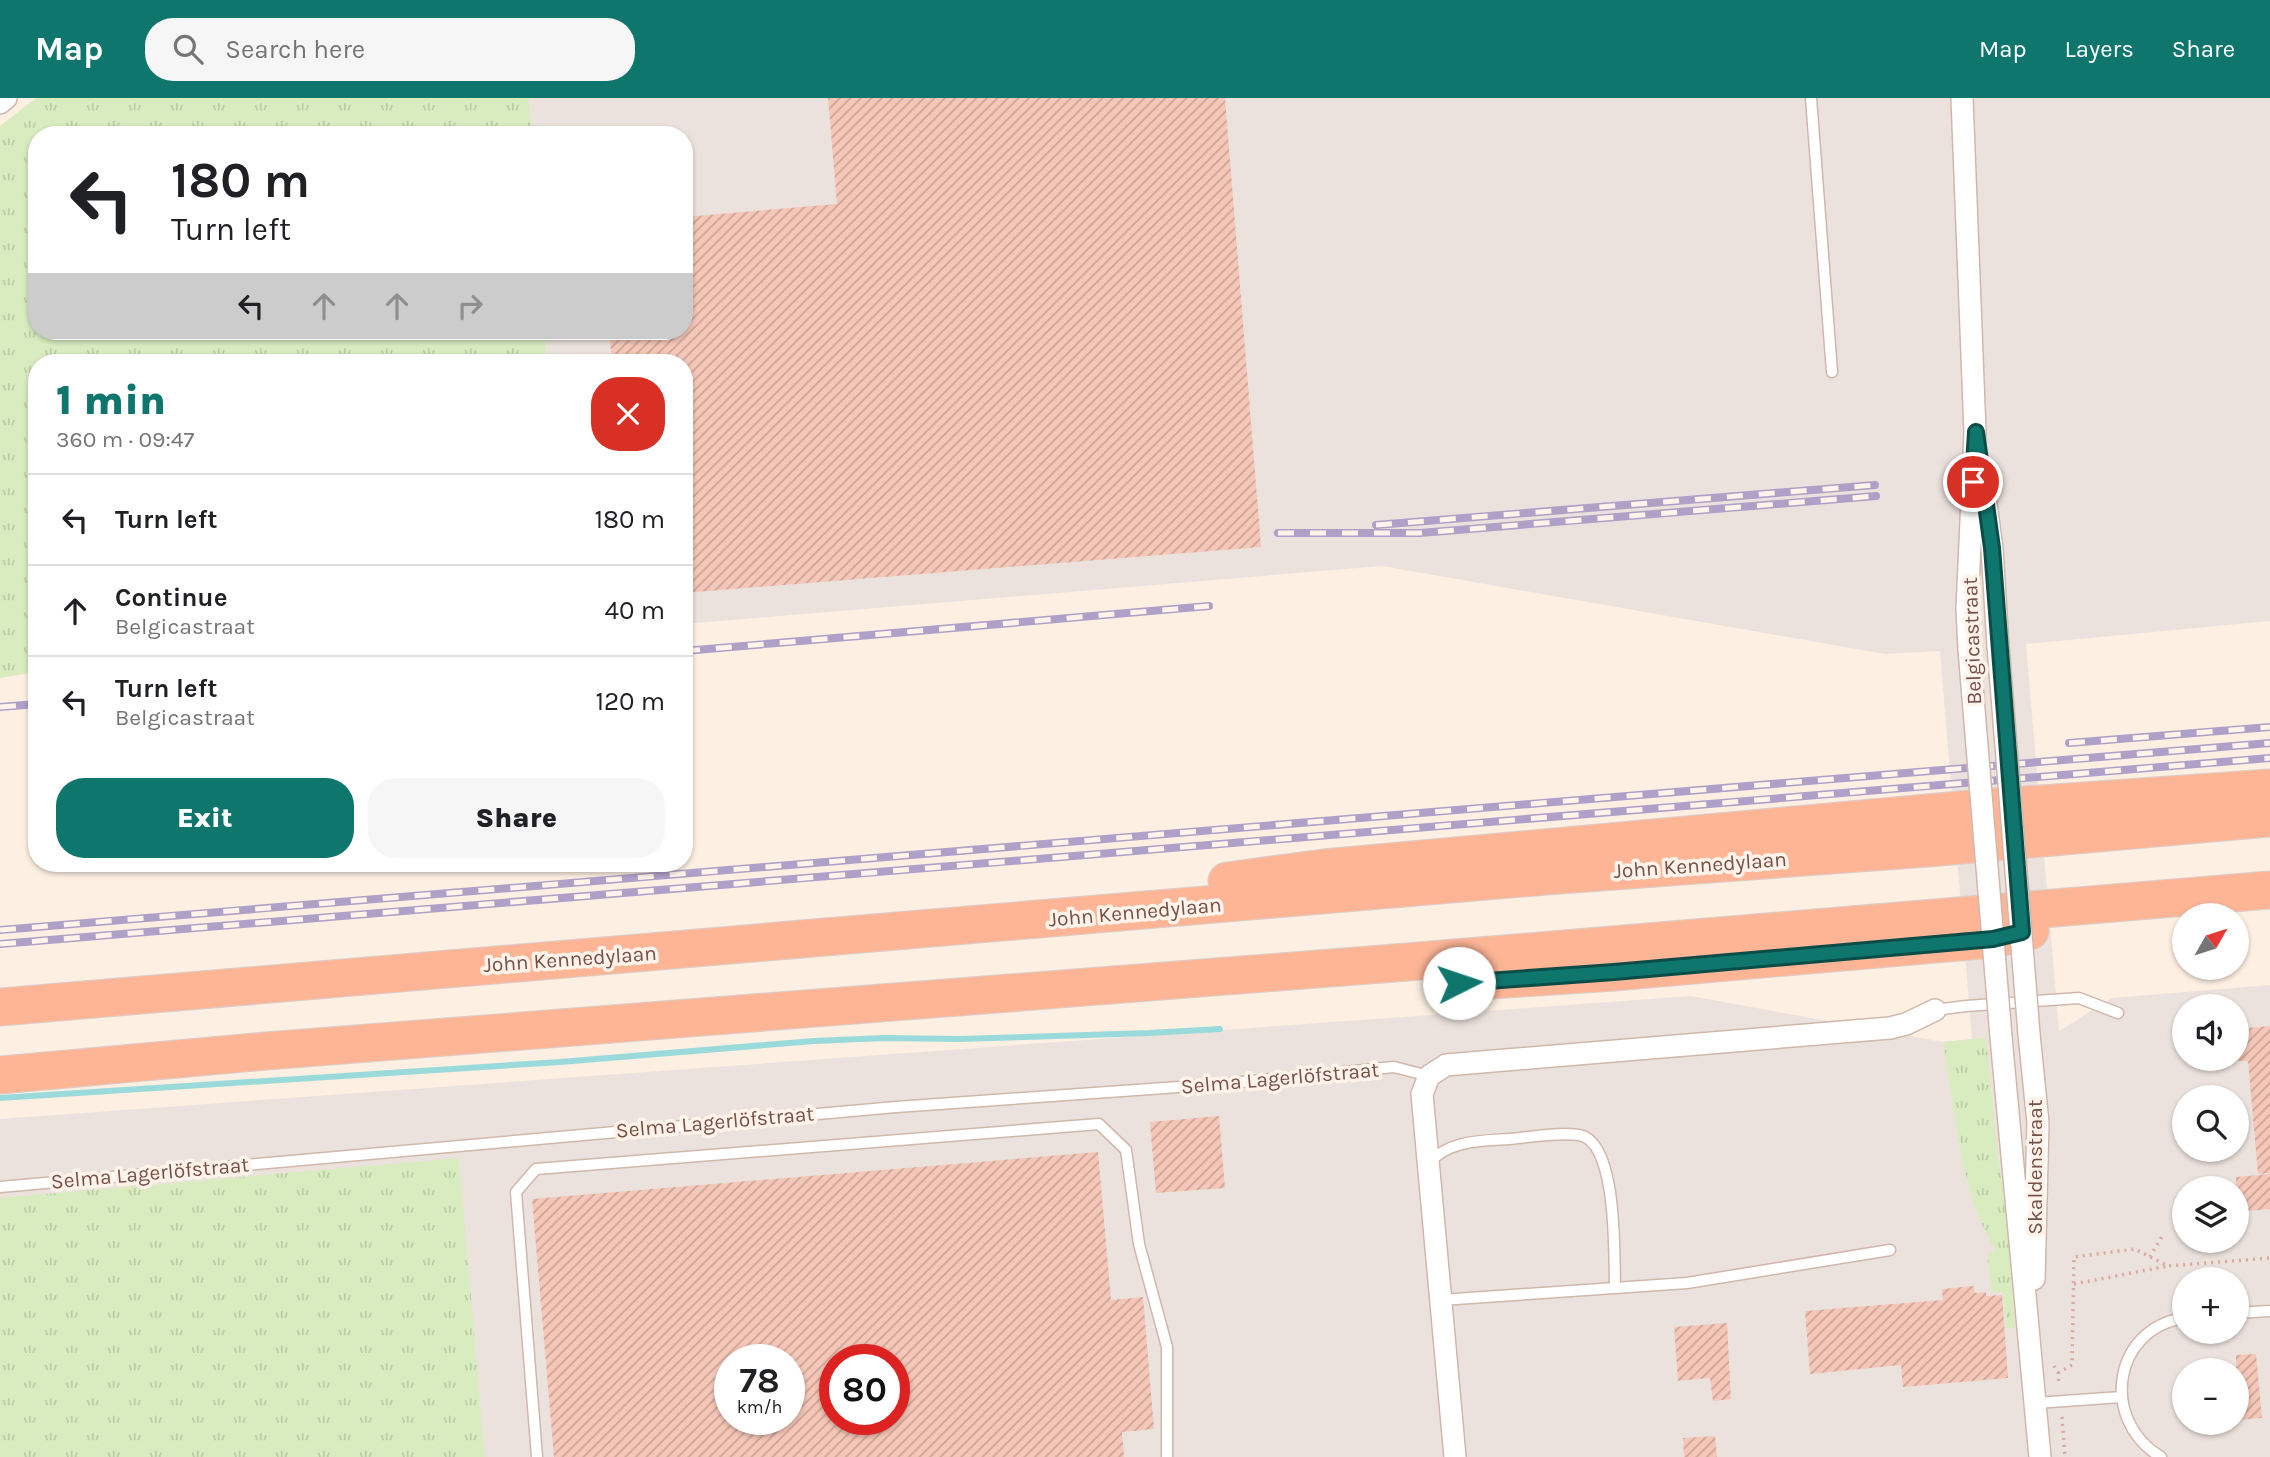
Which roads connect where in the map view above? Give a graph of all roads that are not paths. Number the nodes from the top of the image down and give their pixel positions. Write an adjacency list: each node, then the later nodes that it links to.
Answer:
1 (6, 98): 4 (street)
2 (1811, 98): 5 (lane)
3 (1962, 98): 6 (street, Belgicastraat)
4 (0, 103)
5 (1832, 372)
6 (1976, 432): 8 (street, Belgicastraat, bridge); 8 (street, Belgicastraat, bridge)
7 (2270, 788): 8 (highway)
8 (1996, 807): 15 (highway); 16 (street, bridge); 16 (street, bridge)
9 (2270, 818): 15 (highway, John Kennedylaan)
10 (2270, 870): 21 (highway)
11 (2270, 890): 20 (highway)
12 (2270, 912): 13 (highway)
13 (2249, 914)
14 (2172, 920): 16 (highway)
15 (953, 927): 17 (highway, John Kennedylaan)
16 (2019, 934): 20 (highway); 33 (street, Skaldenstraat, bridge); 33 (street, Skaldenstraat, bridge)
17 (0, 1007)
18 (1935, 1010): 19 (lane); 23 (street)
19 (2118, 1013)
20 (754, 1014): 22 (highway)
21 (0, 1055)
22 (0, 1075)
23 (1429, 1076): 24 (street); 25 (lane, Selma Lagerlöfstraat)
24 (1429, 1163): 27 (lane); 28 (street)
25 (0, 1187)
26 (1890, 1250): 27 (lane)
27 (1615, 1288): 28 (lane)
28 (1441, 1300): 36 (street)
29 (2270, 1311): 30 (lane)
30 (2249, 1313)
31 (2172, 1322): 32 (lane)
32 (2121, 1397): 33 (lane); 38 (lane)
33 (2036, 1403): 37 (street, Skaldenstraat)
34 (537, 1457): 35 (lane)
35 (1167, 1457)
36 (1455, 1457)
37 (2040, 1457)
38 (2161, 1457)

